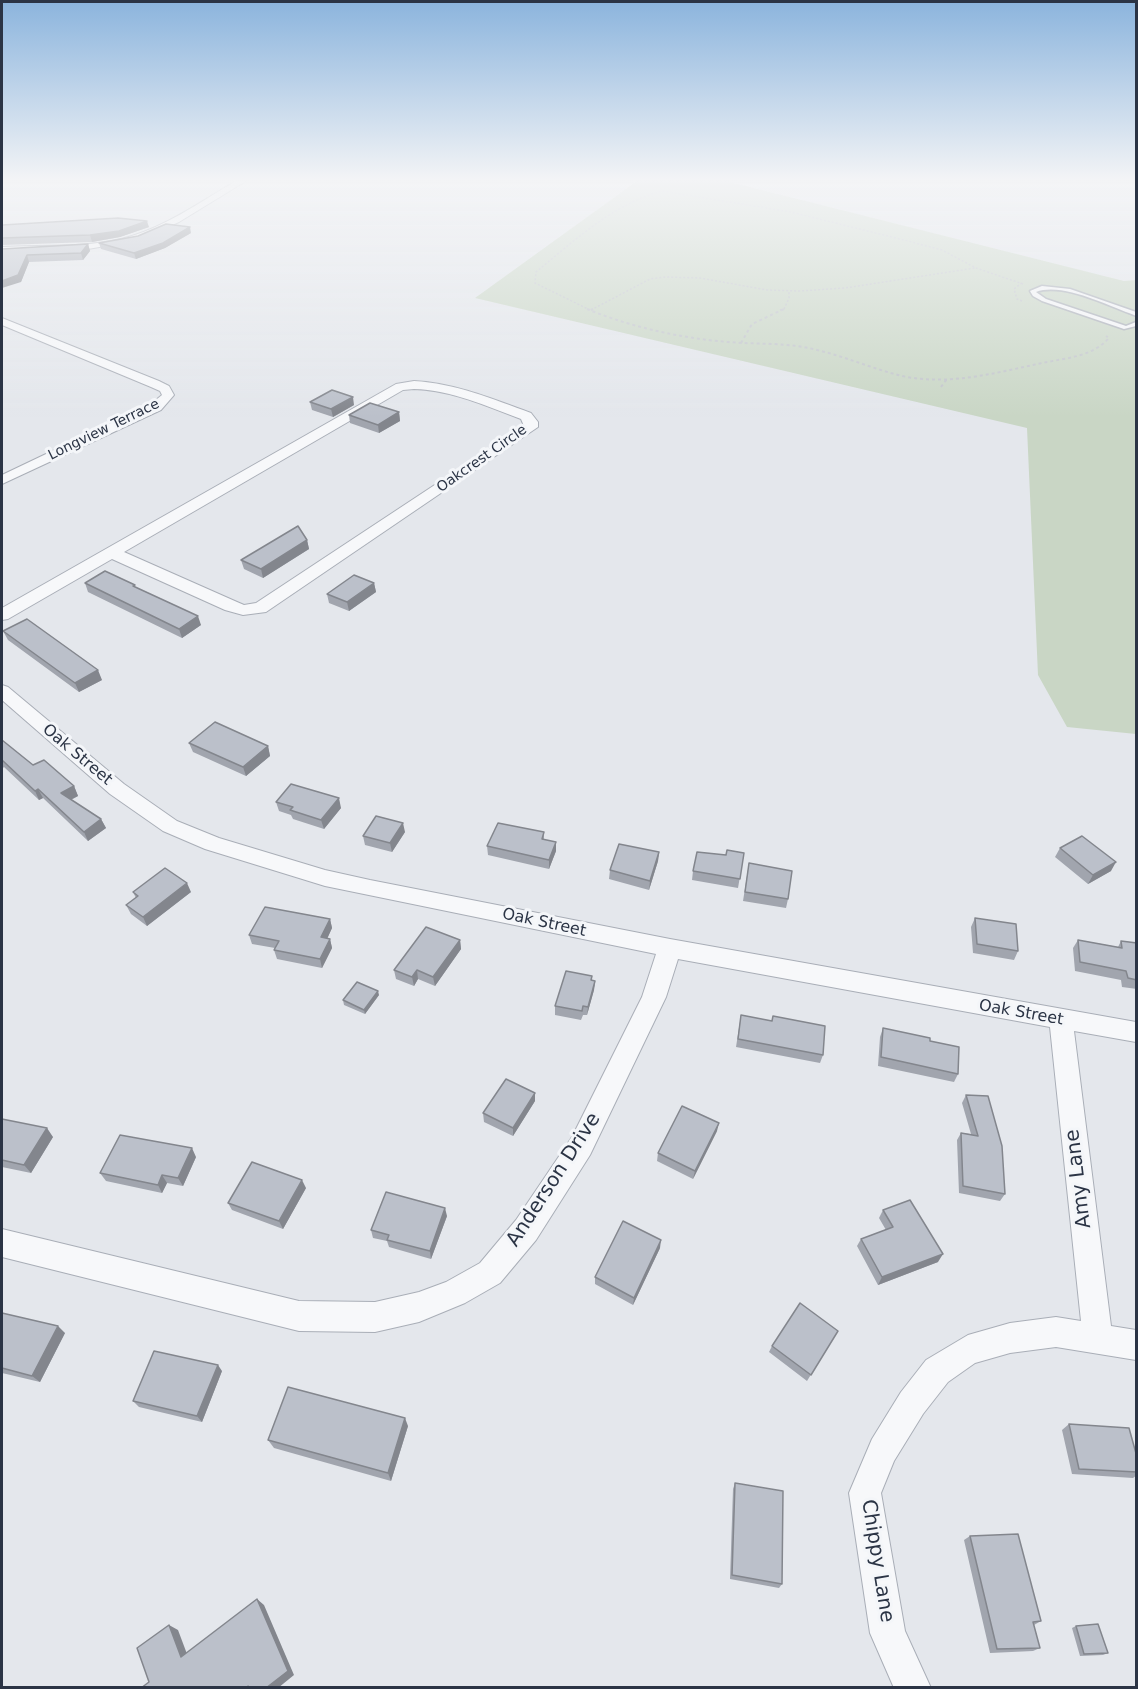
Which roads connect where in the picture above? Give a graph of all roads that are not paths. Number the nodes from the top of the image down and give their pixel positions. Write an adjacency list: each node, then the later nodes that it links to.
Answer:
1 (1137, 314): 2 (lane)
2 (1137, 324)
3 (6, 326): 4 (street, Longview Terrace)
4 (5, 474)
5 (112, 553): 5 (street, Oakcrest Circle); 6 (street, Oakcrest Circle)
6 (2, 615)
7 (2, 691): 8 (street, Oak Street)
8 (670, 948): 9 (street, Oak Street); 11 (street, Anderson Drive)
9 (1061, 1020): 10 (street, Oak Street); 12 (street, Amy Lane)
10 (1137, 1032)
11 (2, 1243)
12 (1098, 1338): 13 (street, Chippy Lane); 14 (street, Chippy Lane)
13 (1137, 1345)
14 (913, 1688)

